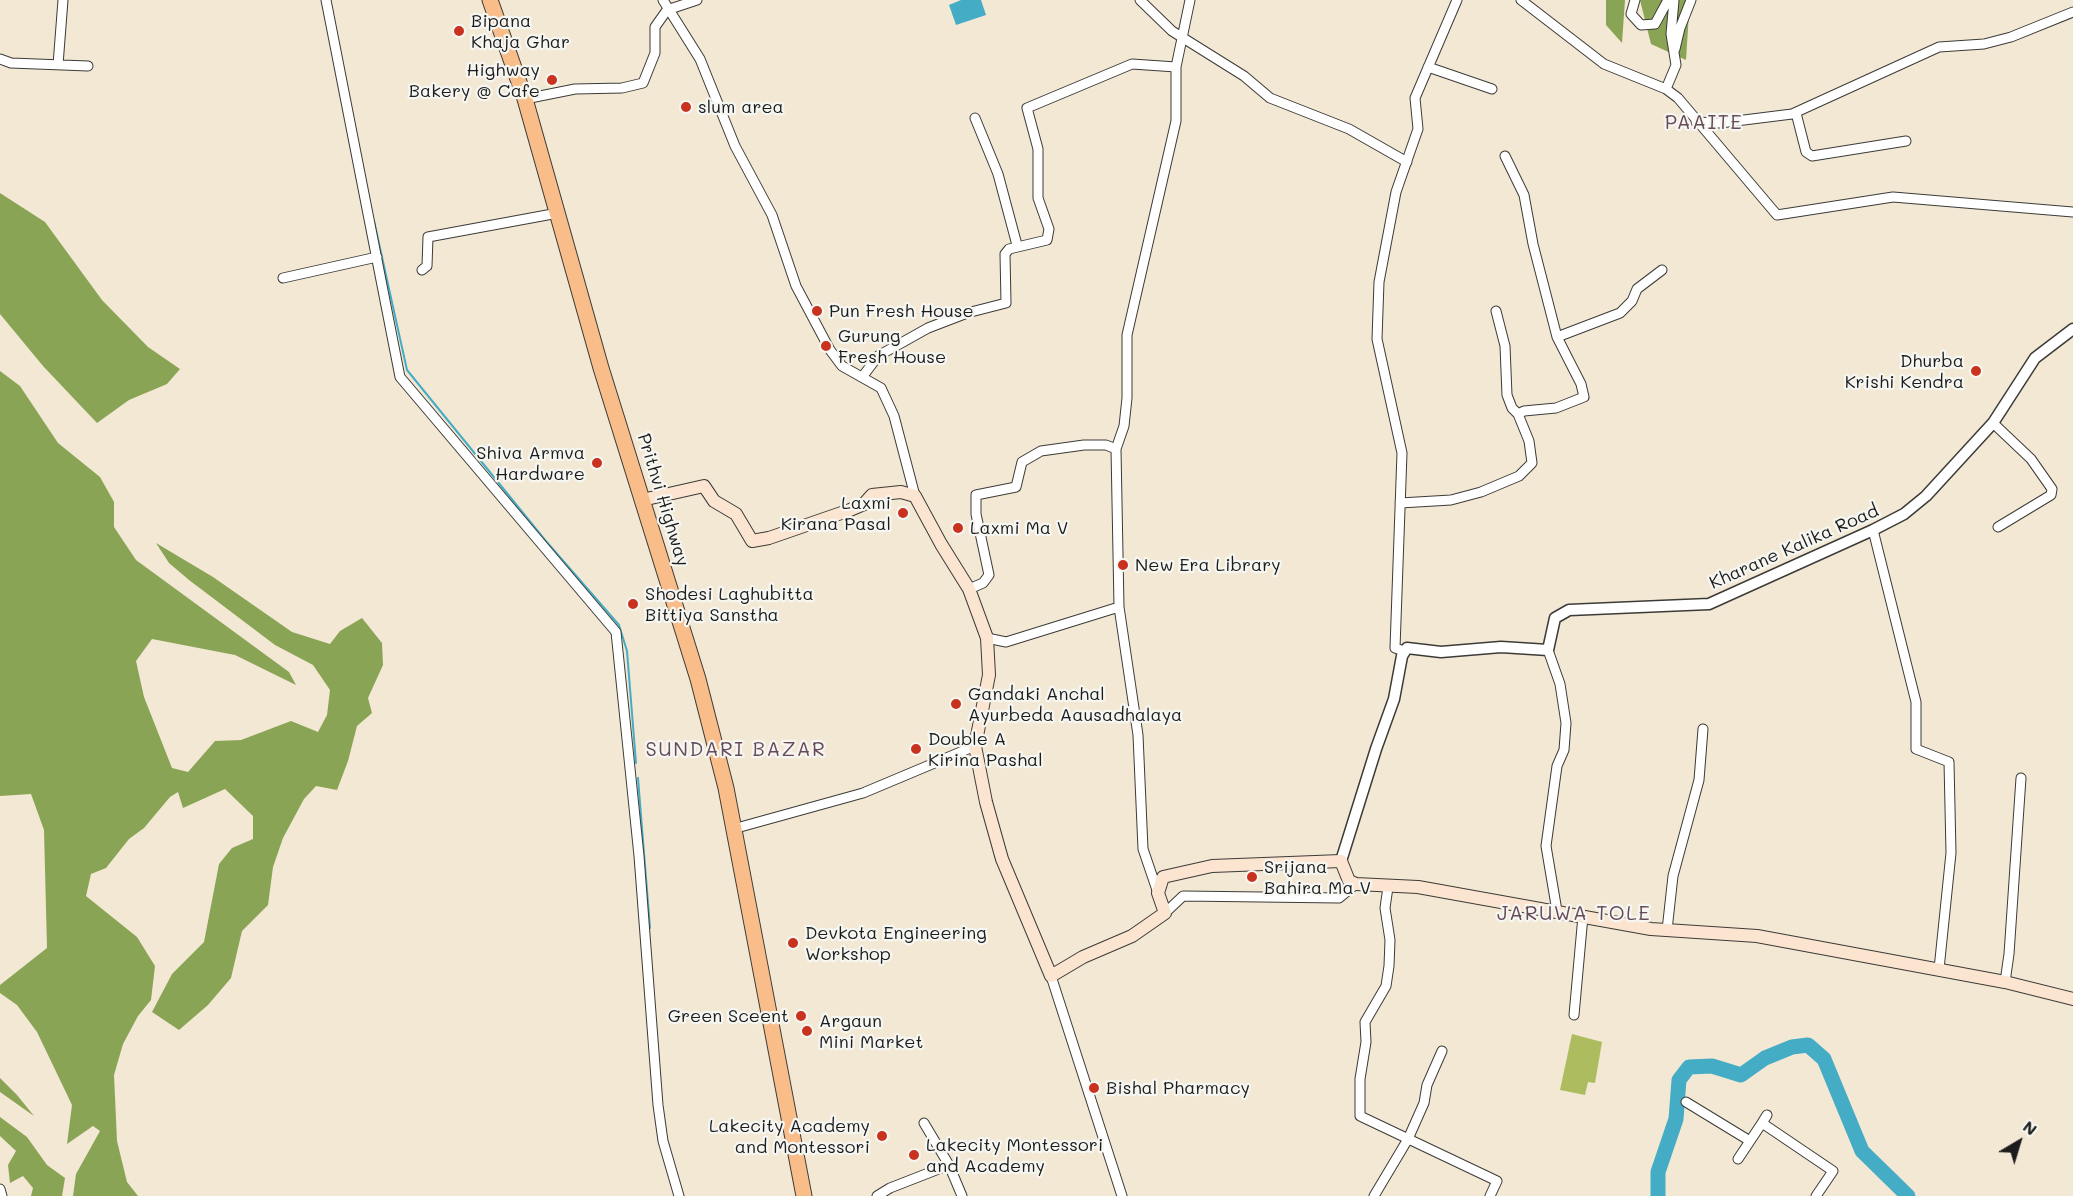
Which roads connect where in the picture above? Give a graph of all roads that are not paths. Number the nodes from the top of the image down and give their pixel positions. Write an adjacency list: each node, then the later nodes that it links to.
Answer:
1 (63, 0): 19 (street)
2 (326, 0): 35 (street)
3 (490, 0): 25 (highway, Prithvi Highway)
4 (663, 0): 14 (street)
5 (697, 0): 14 (street)
6 (1140, 0): 16 (street)
7 (1190, 0): 16 (street)
8 (1457, 0): 22 (street)
9 (1521, 0): 24 (street)
10 (1635, 0): 11 (street)
11 (1668, 0)
12 (1674, 0): 17 (street)
13 (1691, 0): 17 (street)
14 (667, 10): 25 (street); 42 (street)
15 (2073, 12): 26 (street)
16 (1181, 36): 21 (street); 31 (street)
17 (1675, 51): 24 (street)
18 (0, 59): 19 (street)
19 (58, 65): 20 (street)
20 (88, 66)
21 (1176, 67): 34 (street); 45 (street)
22 (1428, 67): 23 (street); 31 (street)
23 (1492, 89)
24 (1666, 89): 28 (street)
25 (525, 99): 33 (highway, Prithvi Highway)
26 (1796, 112): 28 (street); 29 (street)
27 (975, 118): 34 (street)
28 (1696, 122): 32 (street)
29 (1906, 141)
30 (1505, 156): 41 (street)
31 (1407, 162): 48 (street)
32 (2073, 212)
33 (558, 213): 36 (street); 47 (highway, Prithvi Highway)
34 (1017, 245): 42 (street)
35 (377, 257): 38 (street); 82 (street)
36 (422, 270)
37 (1662, 270): 41 (street)
38 (283, 278)
39 (1496, 311): 43 (street)
40 (2073, 329): 44 (street, Kharane Kalika Road)
41 (1557, 337): 43 (street)
42 (863, 376): 46 (street)
43 (1518, 414): 48 (street)
44 (1993, 423): 49 (street); 50 (street, Kharane Kalika Road)
45 (1116, 449): 51 (street); 52 (street)
46 (915, 496): 47 (main road); 51 (main road)
47 (642, 500): 59 (highway, Prithvi Highway)
48 (1400, 503): 55 (street)
49 (1998, 527)
50 (1874, 530): 54 (street, Kharane Kalika Road); 68 (street)
51 (969, 589): 53 (main road)
52 (1119, 607): 53 (street); 63 (street)
53 (987, 638): 57 (main road)
54 (1548, 650): 55 (street); 64 (street)
55 (1404, 651): 60 (street)
56 (1703, 729): 67 (street)
57 (975, 746): 59 (street); 69 (main road)
58 (2021, 778): 70 (street)
59 (733, 829): 83 (highway, Prithvi Highway)
60 (1341, 861): 61 (main road); 63 (main road)
61 (1356, 884): 62 (main road); 65 (street)
62 (1388, 887): 64 (main road); 76 (street)
63 (1158, 893): 65 (main road)
64 (1557, 911): 66 (main road)
65 (1165, 913): 69 (main road)
66 (1583, 916): 67 (main road); 72 (street)
67 (1667, 930): 68 (main road)
68 (1939, 969): 70 (main road)
69 (1051, 976): 86 (street)
70 (2005, 982): 71 (main road)
71 (2073, 999)
72 (1574, 1015)
73 (1442, 1052): 76 (street)
74 (1686, 1102): 77 (street)
75 (924, 1123): 79 (street)
76 (1408, 1139): 87 (street); 88 (street)
77 (1750, 1141): 78 (street); 89 (street)
78 (1738, 1159)
79 (949, 1165): 84 (street); 85 (street)
80 (0, 1189): 81 (street)
81 (2, 1196)
82 (679, 1196)
83 (804, 1196)
84 (877, 1196)
85 (962, 1196)
86 (1122, 1196)
87 (1374, 1196)
88 (1490, 1196)
89 (1816, 1196)

